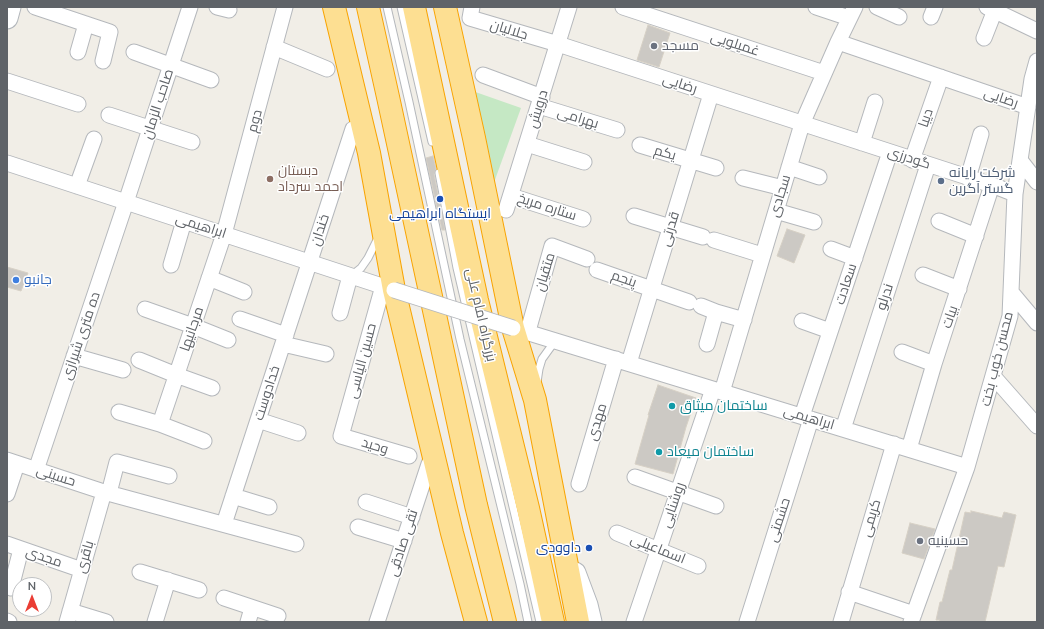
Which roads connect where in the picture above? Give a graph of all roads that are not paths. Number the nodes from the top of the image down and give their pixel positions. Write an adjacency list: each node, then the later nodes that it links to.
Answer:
1 (35, 7): 18 (street)
2 (190, 7): 28 (street, صاحب الزمان)
3 (285, 7): 23 (street, دوم)
4 (334, 7): 78 (highway)
5 (368, 7): 177 (highway)
6 (386, 7): 178 (lane)
7 (401, 7): 51 (lane)
8 (414, 7): 180 (highway, بزرگراه امام علی)
9 (445, 7): 105 (highway)
10 (472, 7): 22 (street, جلالیان)
11 (569, 7): 22 (street, درویش)
12 (623, 7): 30 (street, غمیلویی)
13 (816, 7): 16 (street)
14 (877, 7): 17 (street)
15 (991, 9): 19 (street); 20 (street)
16 (852, 12): 21 (street, سجادی)
17 (899, 17)
18 (86, 24): 24 (street); 26 (street)
19 (1037, 31)
20 (984, 38)
21 (838, 42): 30 (street, سجادی); 32 (street, رضایی)
22 (558, 44): 35 (street, رضایی); 36 (street, درویش)
23 (274, 47): 29 (street); 80 (street, دوم)
24 (78, 52)
25 (134, 52): 28 (street)
26 (103, 61)
27 (1037, 61): 39 (street, محسن خوب بخت)
28 (171, 65): 33 (street); 42 (street, صاحب الزمان)
29 (327, 69)
30 (824, 73): 41 (street, سجادی)
31 (483, 75): 36 (street, بهرامی)
32 (940, 77): 39 (street, رضایی); 54 (street, دیبا)
33 (210, 80)
34 (7, 81): 38 (street)
35 (711, 94): 41 (street, رضایی); 53 (street, قدرتی)
36 (540, 102): 44 (street, بهرامی); 49 (street, درویش)
37 (876, 102): 48 (street)
38 (78, 104)
39 (1028, 107): 55 (street, محسن خوب بخت)
40 (109, 115): 42 (street)
41 (802, 124): 48 (street, گودرزی); 60 (street, سجادی)
42 (150, 129): 47 (street); 70 (street, صاحب الزمان)
43 (353, 129): 86 (street, خندان)
44 (617, 130)
45 (981, 134): 64 (street)
46 (94, 139): 66 (street)
47 (192, 142)
48 (862, 143): 52 (street, گودرزی)
49 (527, 144): 56 (street); 71 (street, درویش)
50 (640, 145): 53 (street, یکم)
51 (434, 150)
52 (890, 152): 54 (street, گودرزی); 84 (street, سعادت)
53 (691, 160): 61 (street); 79 (street, قدرتی)
54 (912, 160): 59 (street, گودرزی)
55 (1020, 160): 65 (street); 69 (street, محسن خوب بخت)
56 (584, 162)
57 (7, 163): 66 (street, ابراهیمی)
58 (437, 165): 179 (lane)
59 (928, 165): 64 (street, گودرزی); 128 (street, ندرلو)
60 (789, 167): 62 (street); 68 (street, سجادی)
61 (716, 168)
62 (819, 177)
63 (742, 178): 68 (street)
64 (968, 178): 67 (street, گودرزی)
65 (1037, 182)
66 (77, 186): 70 (street, ابراهیمی)
67 (992, 186): 69 (street, گودرزی); 81 (street, بیات)
68 (783, 188): 72 (street, سجادی)
69 (1015, 194): 96 (street, محسن خوب بخت)
70 (126, 202): 75 (street, ابراهیمی); 113 (street, ده متری شیرازی)
71 (508, 203): 74 (street, ستاره مریخ)
72 (776, 211): 77 (street); 83 (street, سجادی)
73 (634, 216): 79 (street)
74 (584, 219)
75 (184, 221): 80 (street, ابراهیمی); 87 (street)
76 (939, 221): 81 (street)
77 (814, 222)
78 (382, 227): 90 (lane); 92 (highway)
79 (670, 228): 83 (street); 93 (street, قدرتی)
80 (224, 234): 86 (street, ابراهیمی); 91 (street, مرجانیها)
81 (976, 236): 94 (street, بیات)
82 (831, 249): 84 (street)
83 (762, 255): 101 (street, سجادی)
84 (854, 258): 106 (street, سعادت)
85 (587, 259): 105 (street, متقیان)
86 (309, 262): 90 (street, ابراهیمی); 108 (street, خدادوست)
87 (171, 265)
88 (597, 270): 93 (street, پنجم)
89 (923, 274): 94 (street)
90 (351, 276): 92 (street, ابراهیمی); 99 (street)
91 (209, 278): 95 (street); 104 (street, مرجانیها)
92 (388, 288): 105 (street, ابراهیمی, bridge); 130 (street, حسین الیاسی); 153 (highway)
93 (651, 289): 98 (street, پنجم); 115 (street, قدرتی)
94 (959, 289): 116 (street, بیات)
95 (244, 292)
96 (1011, 292): 103 (street); 119 (street, محسن خوب بخت)
97 (145, 309): 104 (street)
98 (716, 312): 101 (street); 110 (street)
99 (340, 313)
100 (240, 319): 108 (street)
101 (744, 320): 121 (street, سجادی)
102 (802, 320): 106 (street)
103 (1037, 323)
104 (193, 326): 107 (street); 118 (street, مرجانیها)
105 (521, 329): 109 (street, ابراهیمی); 122 (highway)
106 (830, 331): 124 (street, سعادت)
107 (228, 340)
108 (284, 340): 112 (street); 125 (street, خدادوست)
109 (555, 341): 115 (street, ابراهیمی); 122 (lane)
110 (707, 344)
111 (902, 352): 116 (street)
112 (326, 354)
113 (74, 356): 117 (street); 138 (street, ده متری شیرازی)
114 (140, 360): 118 (street)
115 (623, 361): 121 (street, ابراهیمی); 141 (street, مهدی)
116 (934, 364): 133 (street, بیات)
117 (123, 370)
118 (176, 375): 120 (street); 126 (street, مرجانیها)
119 (993, 376): 127 (street); 137 (street, محسن خوب بخت)
120 (212, 388)
121 (718, 390): 124 (street, ابراهیمی); 143 (street, روشنایی)
122 (535, 400): 152 (highway)
123 (119, 412): 126 (street)
124 (807, 417): 128 (street, ابراهیمی); 184 (street, حشمتی)
125 (258, 420): 129 (street); 145 (street, خدادوست)
126 (160, 424): 131 (street)
127 (1037, 426)
128 (843, 429): 132 (street, ابراهیمی)
129 (298, 433)
130 (341, 436): 134 (street, وحید)
131 (204, 441)
132 (894, 444): 133 (street, ابراهیمی); 165 (street, کریمی)
133 (909, 449): 137 (street, ابراهیمی)
134 (409, 456)
135 (12, 462): 138 (street, حسینی); 144 (street)
136 (429, 464): 149 (street, تقی صادقی)
137 (968, 467): 170 (street, محسن خوب بخت)
138 (36, 470): 142 (street, حسینی)
139 (169, 476): 142 (street, باقری)
140 (635, 477): 143 (street)
141 (578, 484)
142 (106, 492): 150 (street); 160 (street, باقری)
143 (678, 493): 147 (street); 158 (street, روشنایی)
144 (7, 494)
145 (233, 496): 148 (street); 150 (street, خدادوست)
146 (366, 502): 149 (street)
147 (716, 506)
148 (269, 507)
149 (412, 517): 155 (street, تقی صادقی)
150 (224, 524): 156 (street)
151 (358, 527): 155 (street)
152 (559, 528): 181 (highway); 182 (main road)
153 (452, 533): 175 (highway); 176 (highway)
154 (617, 533): 158 (street, اسماعیلی)
155 (404, 541): 174 (street, تقی صادقی)
156 (296, 544)
157 (14, 546): 160 (street, مجدی); 163 (street)
158 (658, 549): 159 (street, اسماعیلی); 183 (street, روشنایی)
159 (698, 566)
160 (82, 570): 168 (street, باقری)
161 (140, 572): 162 (street)
162 (168, 580): 164 (street); 172 (street)
163 (11, 588)
164 (198, 590)
165 (849, 592): 170 (street); 185 (street, کریمی)
166 (224, 598): 167 (street)
167 (252, 608): 169 (street); 173 (street)
168 (68, 616): 171 (street)
169 (278, 616)
170 (913, 618)
171 (106, 622)
172 (155, 622)
173 (248, 622)
174 (377, 622)
175 (464, 622)
176 (476, 622)
177 (505, 622)
178 (528, 622)
179 (540, 622)
180 (553, 622)
181 (578, 622)
182 (590, 622)
183 (634, 622)
184 (747, 622)
185 (841, 622)

